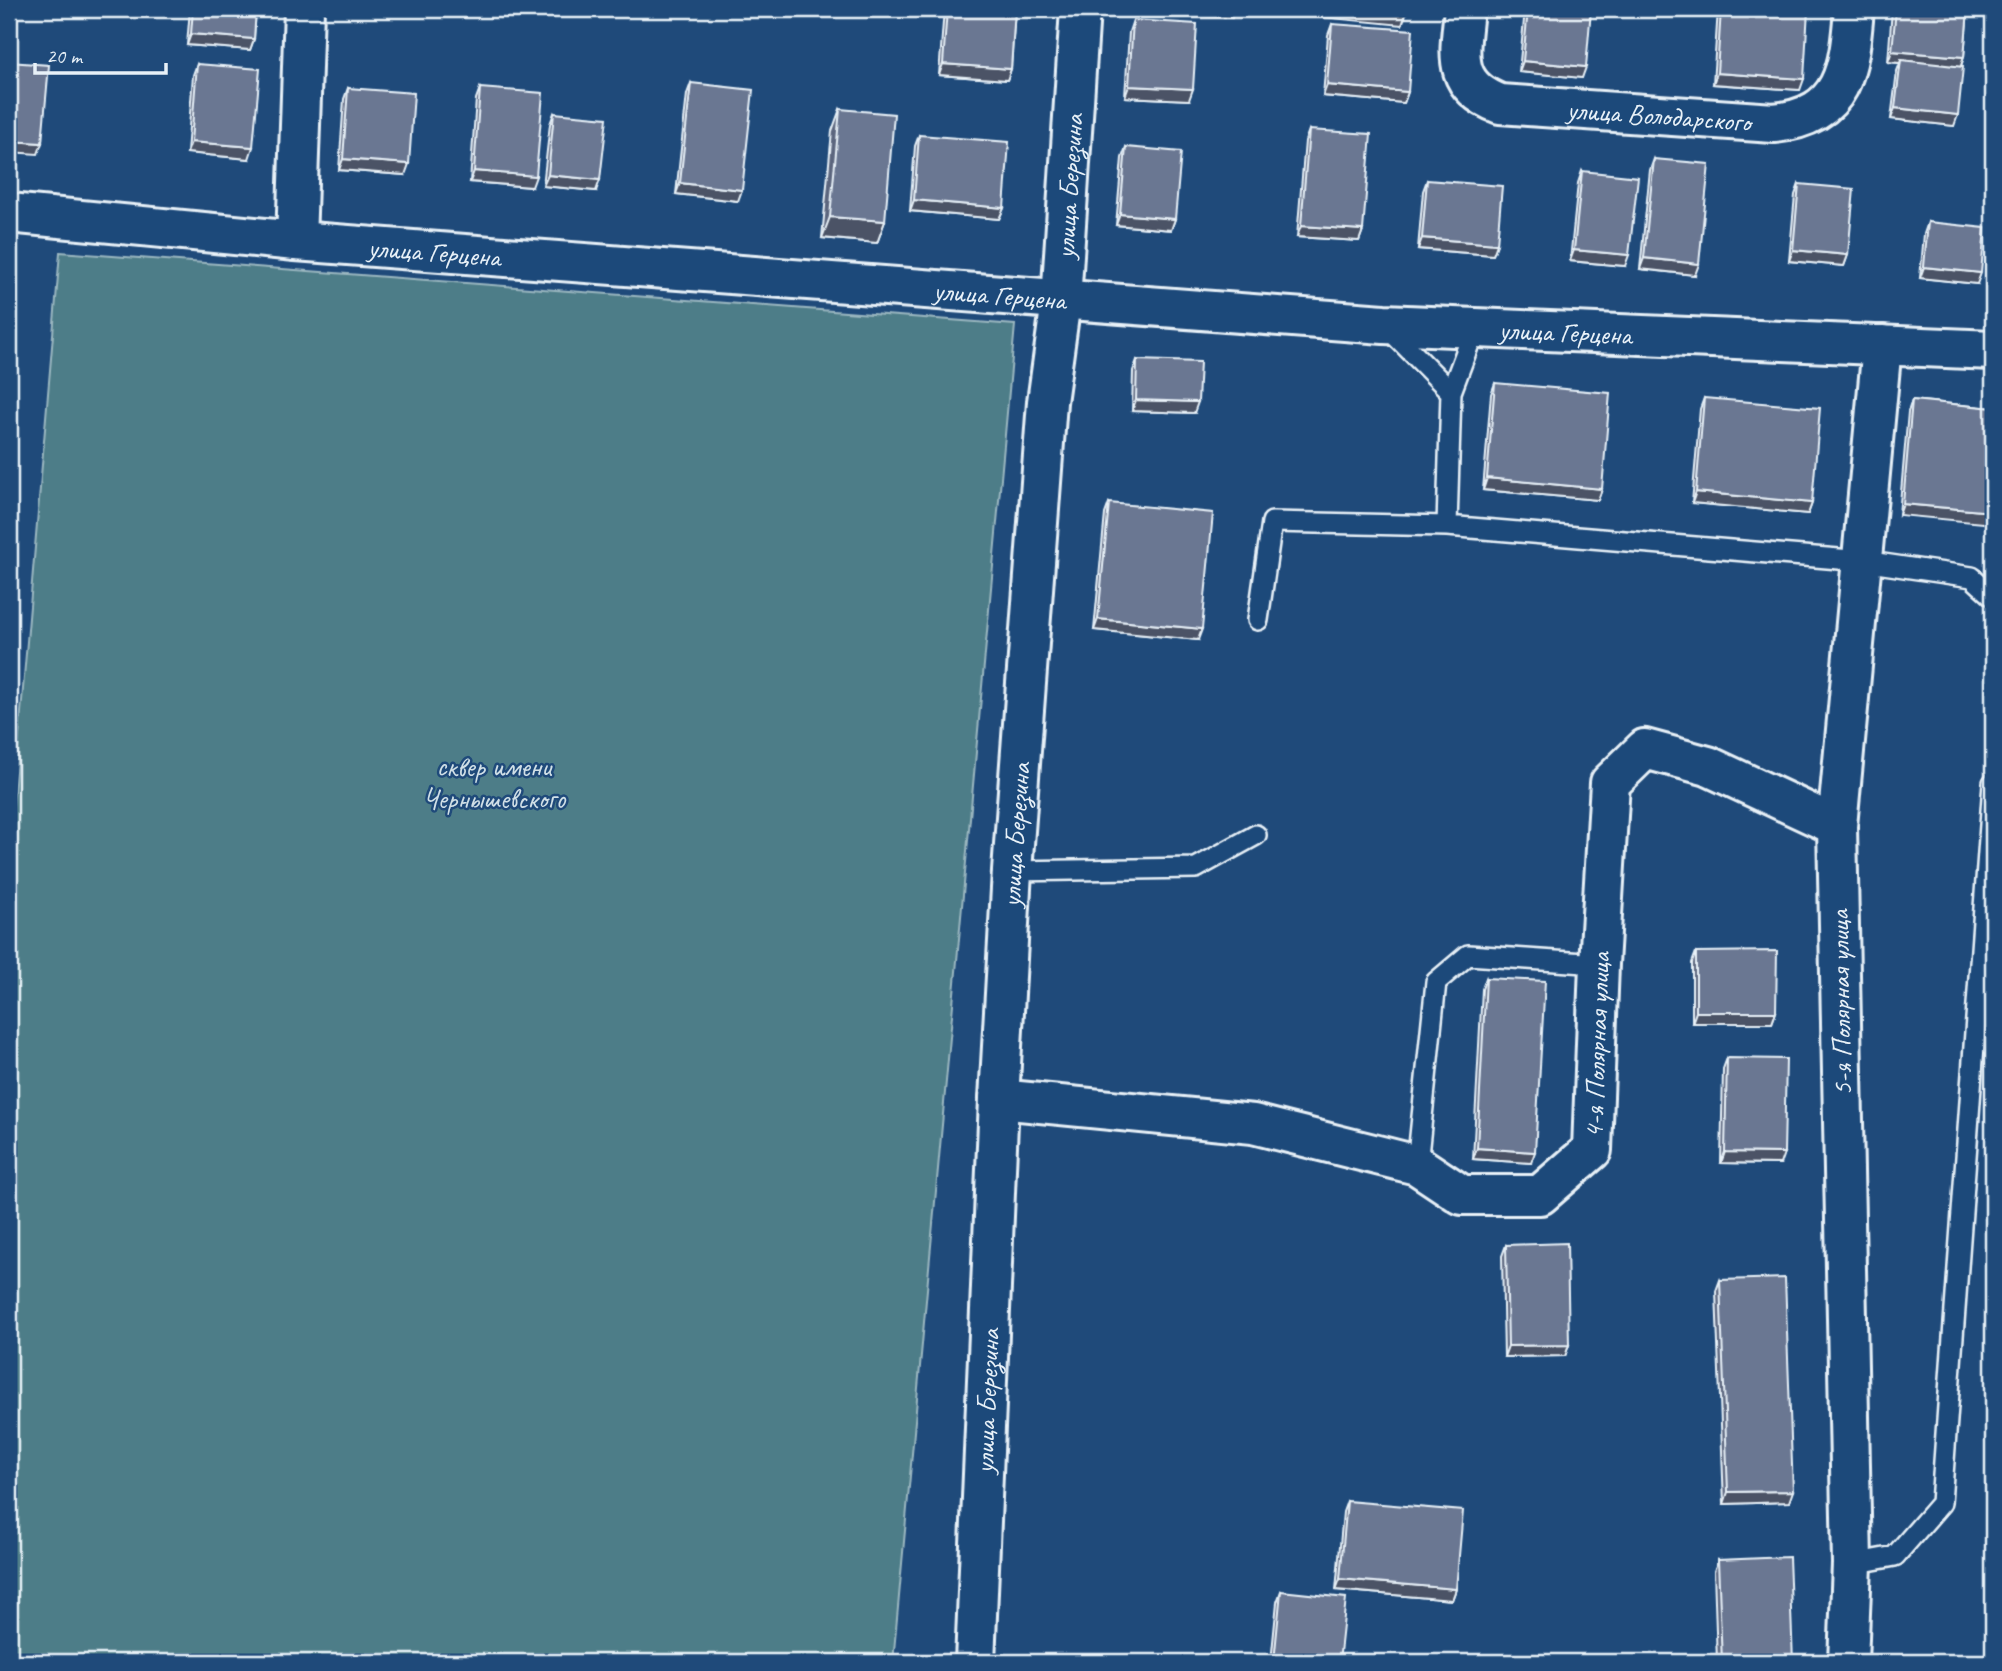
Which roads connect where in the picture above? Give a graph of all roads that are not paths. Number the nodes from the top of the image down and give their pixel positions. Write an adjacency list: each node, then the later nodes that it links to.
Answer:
1 (304, 9): 6 (street)
2 (1080, 9): 7 (street, улица Березина)
3 (1464, 9): 4 (street, улица Володарского)
4 (1854, 9)
5 (9, 213): 6 (street, улица Герцена)
6 (296, 241): 7 (street, улица Герцена)
7 (1061, 300): 8 (street, улица Герцена); 20 (street, улица Березина)
8 (1384, 324): 9 (street, улица Герцена); 12 (lane)
9 (1475, 328): 10 (street, улица Герцена); 12 (lane)
10 (1882, 345): 11 (street, улица Герцена); 14 (street, 5-я Полярная улица)
11 (1993, 350)
12 (1451, 392): 13 (lane)
13 (1447, 526): 14 (lane); 16 (lane)
14 (1863, 561): 15 (lane); 18 (street, 5-я Полярная улица)
15 (1993, 596)
16 (1258, 621)
17 (1993, 783): 24 (lane)
18 (1837, 826): 21 (street, 4-я Полярная улица); 24 (street, 5-я Полярная улица)
19 (1256, 835): 20 (lane)
20 (1012, 871): 22 (street, улица Березина)
21 (1599, 964): 23 (lane); 23 (street, 4-я Полярная улица)
22 (999, 1099): 23 (street, 4-я Полярная улица); 25 (street, улица Березина)
23 (1418, 1165)
24 (1852, 1564): 26 (street, 5-я Полярная улица)
25 (975, 1662)
26 (1848, 1662)

